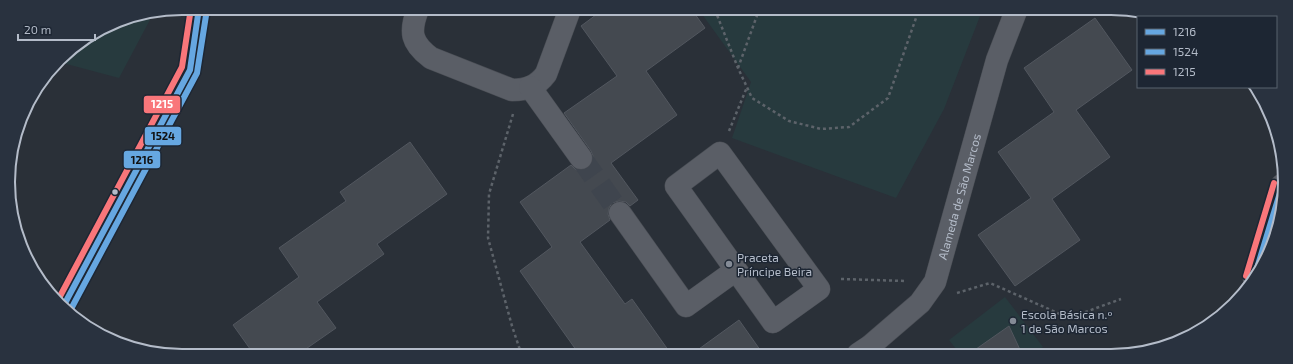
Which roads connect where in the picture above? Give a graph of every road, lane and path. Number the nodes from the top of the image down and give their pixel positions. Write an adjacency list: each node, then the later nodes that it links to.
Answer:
1 (198, 15): 21 (street)
2 (416, 15): 10 (street)
3 (568, 15): 10 (street)
4 (717, 15): 8 (path)
5 (757, 15): 8 (path)
6 (916, 15): 9 (path)
7 (1014, 15): 17 (street, Alameda de São Marcos)
8 (738, 68): 9 (path)
9 (747, 87): 11 (path)
10 (525, 89): 12 (street); 22 (path)
11 (720, 153): 16 (street); 18 (street)
12 (581, 158)
13 (1277, 206): 15 (street)
14 (620, 213): 16 (street)
15 (1270, 233)
16 (736, 270): 18 (street)
17 (935, 282): 18 (path); 23 (street, Alameda de São Marcos)
18 (819, 289)
19 (955, 293): 20 (path)
20 (1121, 299)
21 (66, 302)
22 (520, 349)
23 (866, 349)

